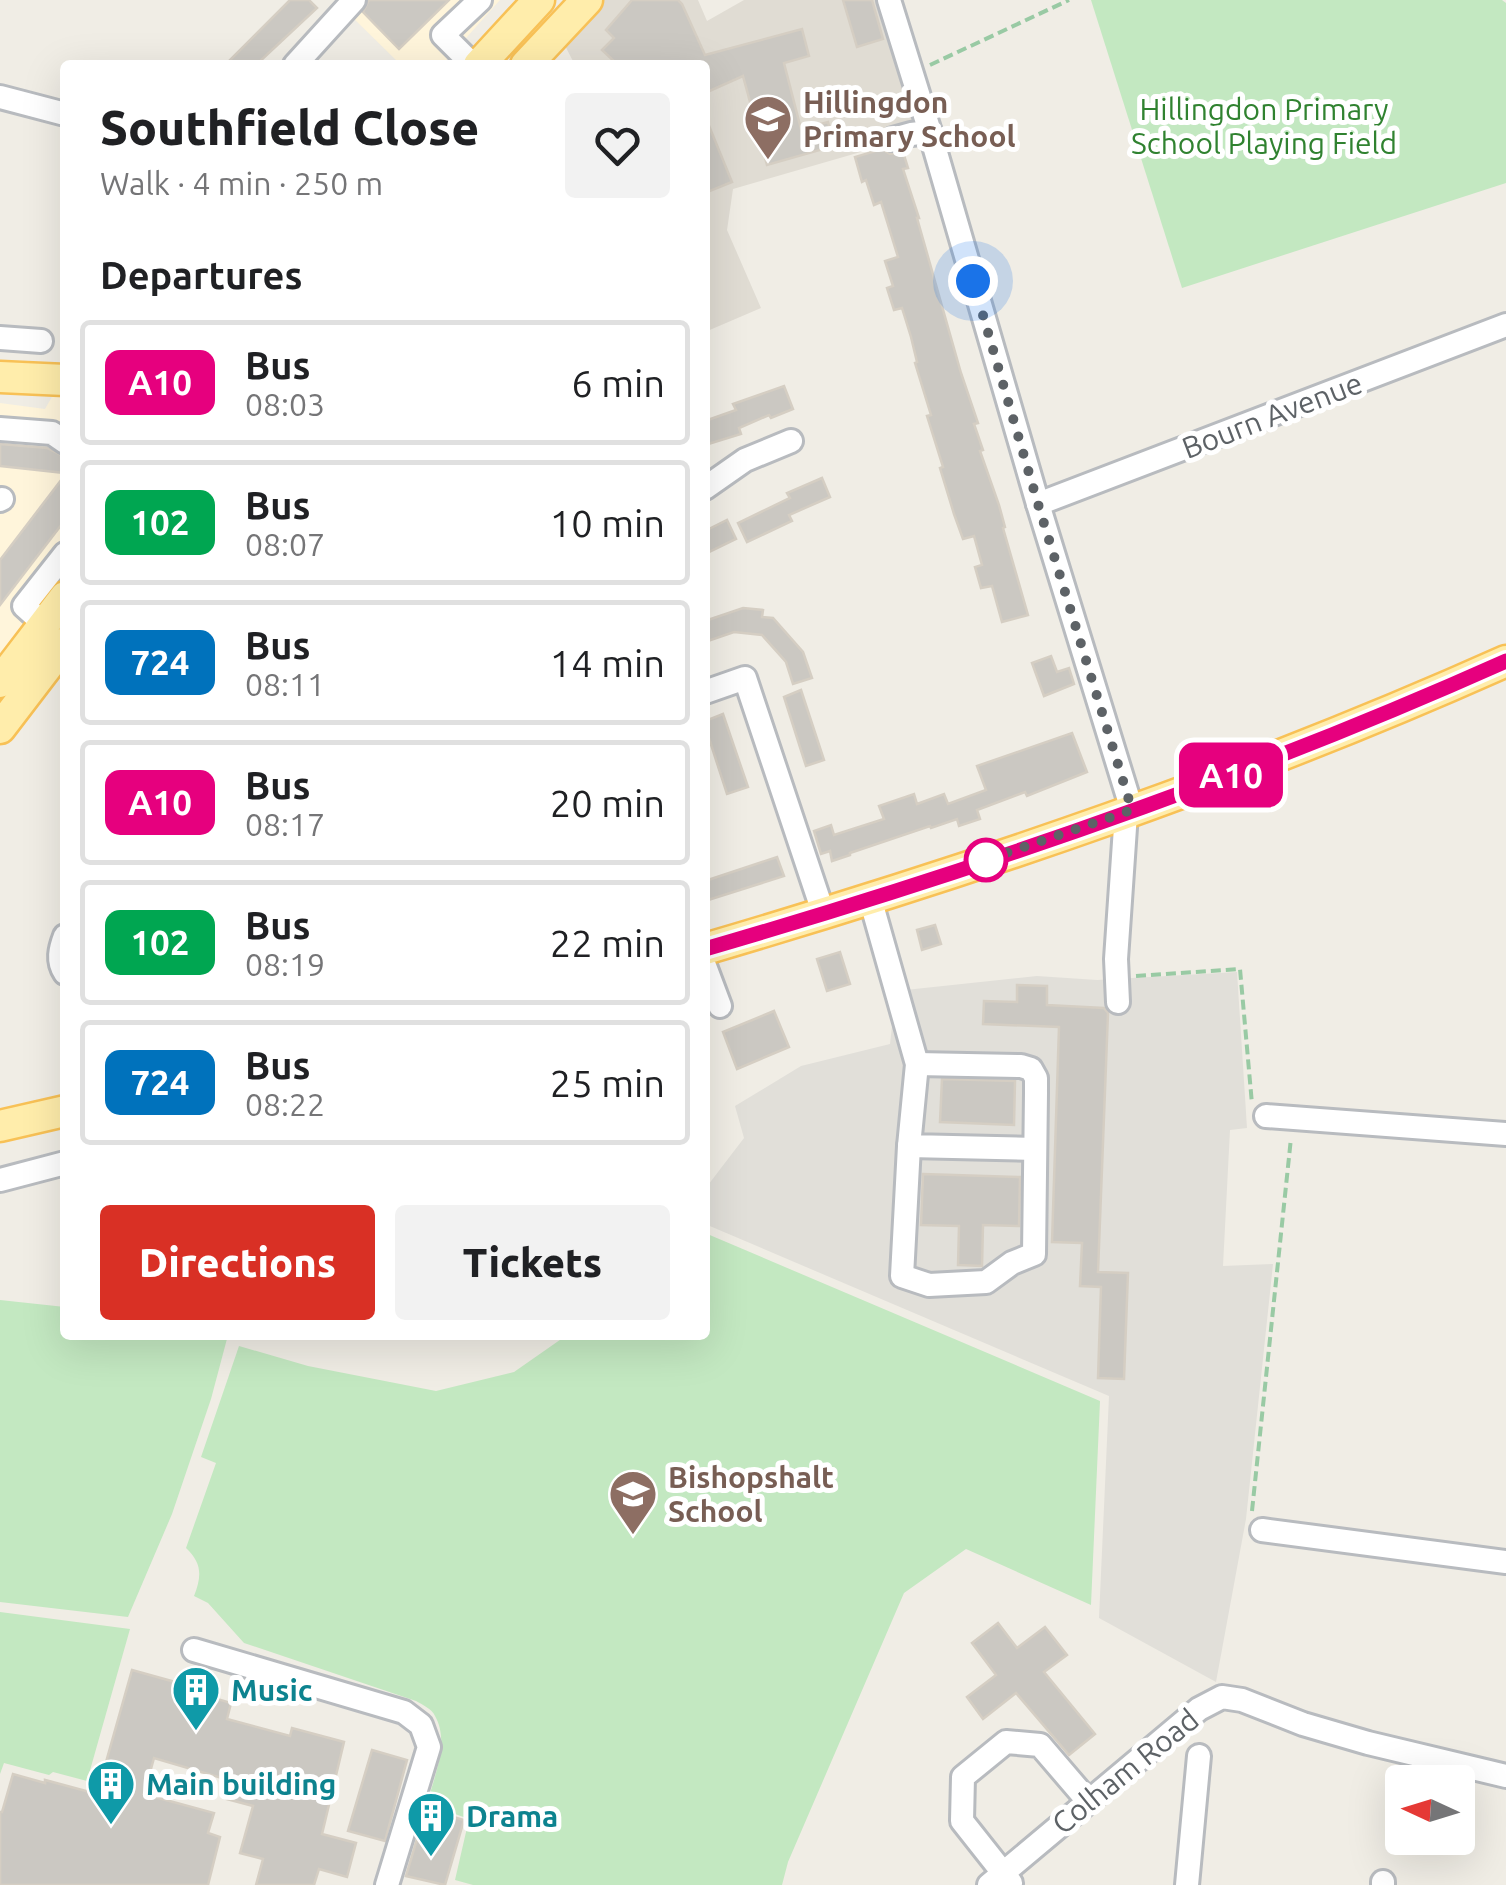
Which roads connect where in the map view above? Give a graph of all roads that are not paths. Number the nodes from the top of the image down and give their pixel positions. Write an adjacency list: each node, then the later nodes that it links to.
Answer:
1 (354, 0): 6 (street)
2 (480, 0): 7 (street)
3 (540, 0): 8 (main road)
4 (588, 0): 9 (main road)
5 (889, 0): 12 (street)
6 (300, 60)
7 (471, 60)
8 (481, 60)
9 (531, 60)
10 (0, 96): 11 (street)
11 (60, 113)
12 (930, 132): 13 (street); 21 (street)
13 (893, 139)
14 (1506, 325): 21 (street, Bourn Avenue)
15 (1, 341): 16 (street)
16 (41, 341)
17 (0, 428): 18 (street)
18 (60, 439)
19 (791, 441): 20 (street)
20 (710, 484)
21 (1038, 504): 28 (street)
22 (60, 560): 23 (street)
23 (55, 634): 25 (main road); 27 (main road)
24 (1506, 661): 28 (main road)
25 (0, 682)
26 (710, 690): 30 (street)
27 (0, 728)
28 (1129, 811): 29 (main road); 33 (street)
29 (870, 898): 30 (main road); 35 (street)
30 (823, 912): 31 (main road)
31 (710, 946)
32 (710, 979): 34 (street)
33 (1118, 1002)
34 (720, 1006)
35 (917, 1064): 40 (street); 41 (street)
36 (60, 1112): 38 (main road)
37 (1266, 1116): 39 (street)
38 (0, 1126)
39 (1506, 1134)
40 (909, 1146): 41 (street); 41 (street)
41 (1035, 1149)
42 (60, 1164): 43 (street)
43 (0, 1180)
44 (1262, 1530): 45 (street)
45 (1506, 1562)
46 (194, 1650): 51 (street)
47 (1199, 1756): 52 (street)
48 (1506, 1776): 49 (street, Colham Road)
49 (1088, 1802): 50 (street, Colham Road); 50 (street)
50 (1001, 1881)
51 (387, 1885)
52 (1187, 1885)

